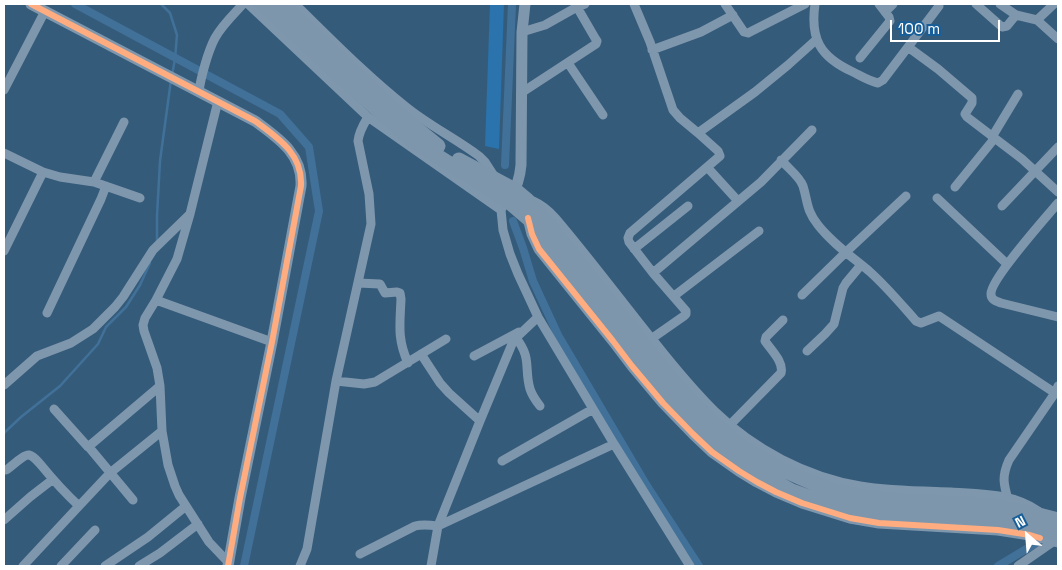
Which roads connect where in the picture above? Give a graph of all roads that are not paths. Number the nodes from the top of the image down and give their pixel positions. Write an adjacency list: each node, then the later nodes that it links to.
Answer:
1 (31, 4): 19 (street)
2 (243, 4): 31 (street)
3 (248, 4): 37 (street)
4 (263, 4): 56 (highway)
5 (282, 4): 48 (highway)
6 (295, 4): 48 (street)
7 (524, 4): 24 (street)
8 (634, 4): 28 (street)
9 (725, 4): 21 (street)
10 (805, 4): 21 (street)
11 (815, 4): 25 (street)
12 (879, 4): 20 (street)
13 (893, 4): 20 (street)
14 (976, 4): 22 (street)
15 (1000, 4): 22 (street)
16 (1054, 4): 23 (street)
17 (581, 5): 24 (street); 30 (street)
18 (939, 6): 27 (street)
19 (45, 11): 31 (street); 32 (street)
20 (885, 12): 29 (street)
21 (733, 15): 28 (street)
22 (1016, 15): 23 (street)
23 (1037, 20): 26 (street)
24 (522, 32): 33 (street)
25 (817, 39): 27 (street); 40 (street)
26 (1058, 39)
27 (908, 47): 41 (street)
28 (652, 50): 40 (street)
29 (860, 58)
30 (568, 63): 33 (street); 36 (street)
31 (198, 88): 35 (street)
32 (4, 90)
33 (521, 93): 56 (street)
34 (1018, 94): 41 (street)
35 (218, 101): 61 (street); 81 (street)
36 (603, 115)
37 (368, 117): 56 (street); 69 (street)
38 (124, 122): 49 (street)
39 (812, 130): 44 (street)
40 (698, 133): 45 (street)
41 (993, 138): 46 (street); 51 (street)
42 (1058, 147): 46 (street)
43 (4, 153): 47 (street)
44 (781, 160): 57 (street); 65 (street)
45 (708, 167): 57 (street); 63 (street)
46 (1036, 171): 52 (street); 60 (street)
47 (43, 172): 49 (street); 64 (street)
48 (496, 180): 56 (highway)
49 (94, 182): 50 (street)
50 (106, 186): 54 (street); 73 (street)
51 (955, 187)
52 (1058, 192)
53 (906, 196): 65 (street)
54 (140, 198)
55 (937, 198): 66 (street)
56 (508, 200): 74 (street); 78 (highway); 106 (highway)
57 (738, 201): 68 (street)
58 (1058, 203): 66 (street)
59 (688, 206): 63 (street)
60 (1002, 206)
61 (190, 214): 72 (street); 87 (street)
62 (759, 231): 71 (street)
63 (634, 249): 68 (street)
64 (4, 251)
65 (845, 253): 67 (street); 70 (street)
66 (1007, 264): 75 (street)
67 (861, 265): 82 (street); 89 (street)
68 (653, 273): 71 (street)
69 (358, 283): 85 (street); 86 (street)
70 (802, 295)
71 (674, 296): 78 (street)
72 (156, 300): 81 (street); 88 (street)
73 (47, 313)
74 (538, 317): 77 (street); 92 (street)
75 (1058, 317)
76 (783, 320): 94 (street)
77 (524, 330): 79 (street); 84 (street)
78 (642, 334): 94 (highway)
79 (516, 338): 90 (street); 93 (street)
80 (446, 340): 83 (street)
81 (272, 342): 113 (street)
82 (807, 351)
83 (422, 354): 85 (street); 93 (street)
84 (474, 356)
85 (408, 363): 86 (street)
86 (336, 381): 118 (street)
87 (4, 386)
88 (160, 386): 95 (street); 97 (street)
89 (1057, 389): 103 (street)
90 (540, 406)
91 (54, 409): 97 (street)
92 (593, 409): 96 (street); 98 (street)
93 (480, 421): 109 (street)
94 (726, 429): 106 (highway)
95 (162, 431): 100 (street); 105 (street)
96 (614, 444): 109 (street); 120 (street)
97 (88, 446): 100 (street)
98 (502, 461)
99 (6, 470): 101 (street)
100 (110, 473): 102 (street); 104 (street)
101 (52, 480): 104 (street); 107 (street)
102 (133, 500)
103 (1009, 503): 106 (highway); 111 (highway)
104 (79, 506): 114 (street)
105 (186, 506): 108 (street); 116 (street)
106 (930, 509): 111 (highway)
107 (4, 520)
108 (198, 524): 113 (street); 117 (street)
109 (438, 526): 112 (street); 119 (street)
110 (95, 530): 115 (street)
111 (1050, 530): 121 (street)
112 (360, 554)
113 (228, 564)
114 (23, 566)
115 (61, 566)
116 (105, 566)
117 (139, 566)
118 (300, 566)
119 (431, 566)
120 (690, 566)
121 (1018, 566)

